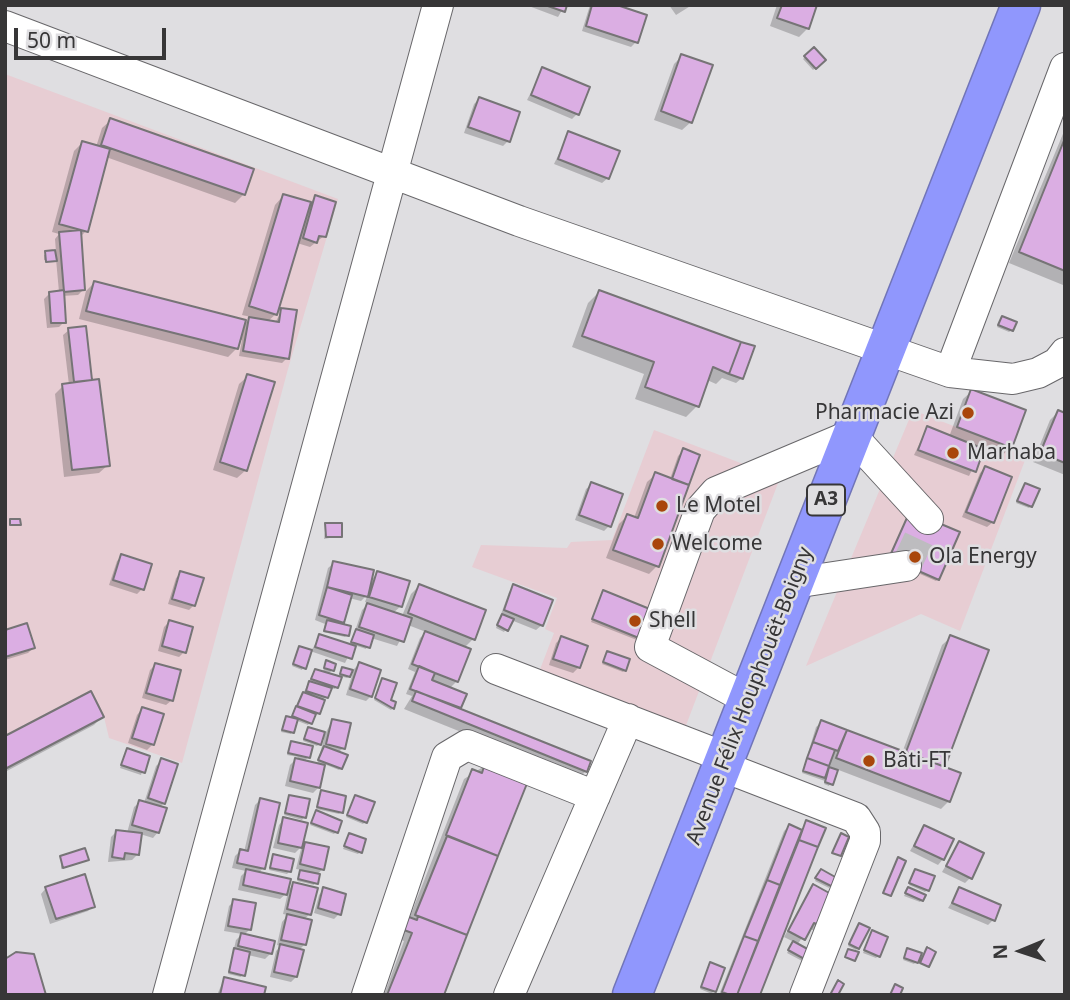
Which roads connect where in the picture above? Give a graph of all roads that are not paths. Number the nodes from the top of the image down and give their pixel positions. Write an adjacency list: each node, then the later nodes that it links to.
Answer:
1 (438, 5): 5 (street)
2 (1021, 5): 6 (highway, Avenue Félix Houphouët-Boigny / A3)
3 (5, 26): 5 (street)
4 (1065, 68): 8 (street)
5 (393, 173): 6 (street); 18 (street)
6 (883, 351): 8 (street); 9 (highway, Avenue Félix Houphouët-Boigny / A3)
7 (1065, 353): 8 (street)
8 (950, 372)
9 (851, 435): 10 (street); 12 (highway, Avenue Félix Houphouët-Boigny / A3); 14 (street)
10 (928, 519)
11 (906, 566): 12 (street)
12 (794, 583): 14 (highway, Avenue Félix Houphouët-Boigny / A3)
13 (496, 669): 15 (street)
14 (749, 700): 16 (highway, Avenue Félix Houphouët-Boigny / A3)
15 (628, 719): 16 (street); 17 (street)
16 (725, 763): 21 (highway, Avenue Félix Houphouët-Boigny / A3); 22 (street)
17 (595, 796): 19 (street); 20 (street)
18 (167, 995)
19 (368, 995)
20 (509, 995)
21 (632, 995)
22 (805, 995)

